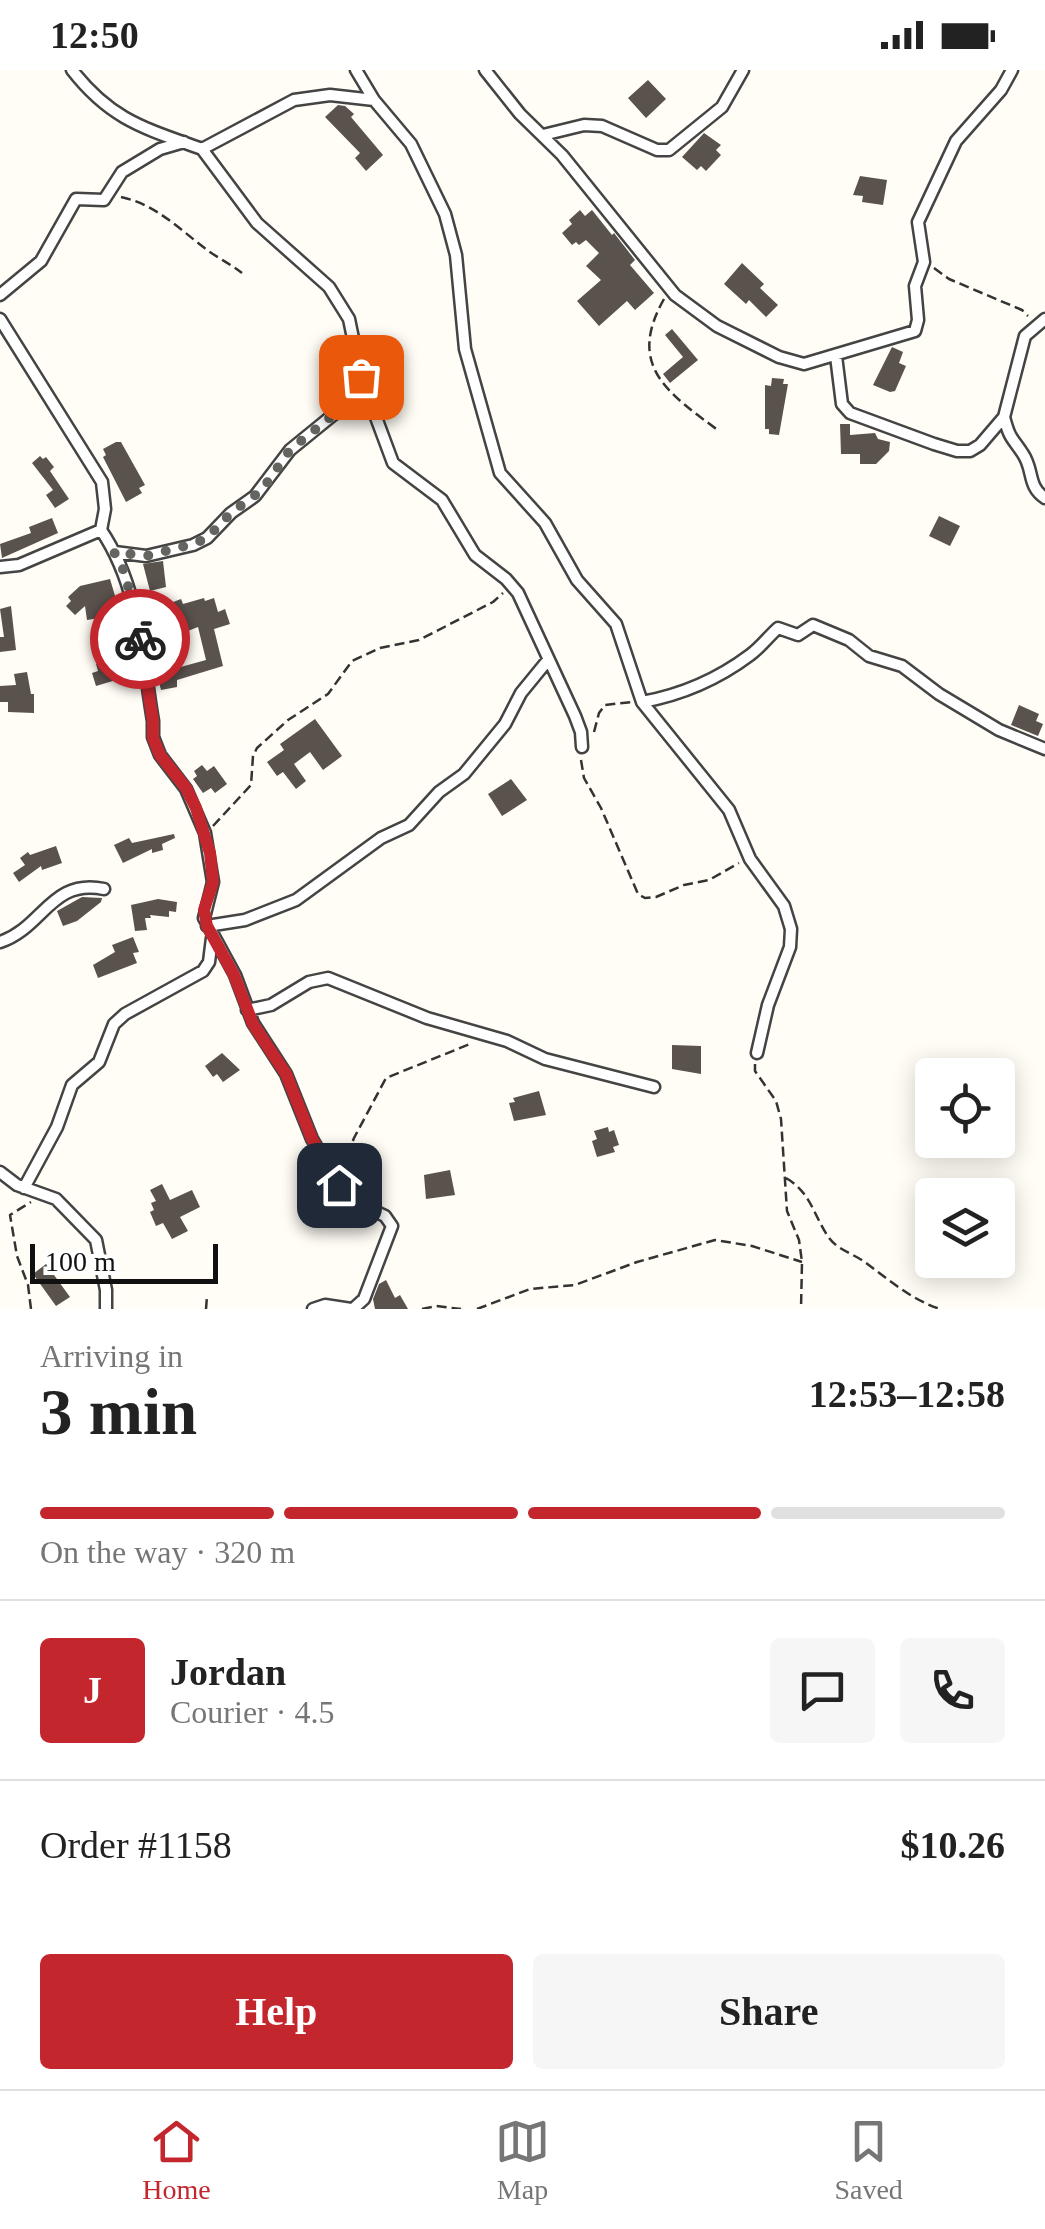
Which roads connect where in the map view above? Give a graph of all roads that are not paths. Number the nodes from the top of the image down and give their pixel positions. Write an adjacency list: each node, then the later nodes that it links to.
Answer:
1 (72, 70): 8 (street)
2 (356, 70): 6 (street)
3 (485, 70): 7 (street)
4 (743, 70): 7 (street)
5 (1012, 70): 13 (street)
6 (374, 100): 9 (street); 21 (street)
7 (543, 134): 13 (street)
8 (184, 142): 9 (street); 10 (street)
9 (202, 148): 14 (street)
10 (0, 295)
11 (0, 319): 17 (street)
12 (1040, 323): 15 (street)
13 (836, 356): 15 (street)
14 (367, 394): 18 (street); 20 (street)
15 (1004, 417): 16 (street)
16 (1045, 498)
17 (101, 530): 18 (street); 19 (street)
18 (114, 552): 25 (street)
19 (0, 567)
20 (548, 660): 22 (street); 25 (street)
21 (642, 702): 23 (street); 28 (street)
22 (582, 747)
23 (1045, 749)
24 (104, 889): 26 (street)
25 (210, 932): 27 (street); 31 (street)
26 (0, 942)
27 (247, 1010): 29 (street); 34 (street)
28 (757, 1053)
29 (654, 1087)
30 (0, 1172): 31 (street)
31 (30, 1189): 32 (street)
32 (106, 1309)
33 (313, 1309): 34 (street)
34 (352, 1309)

